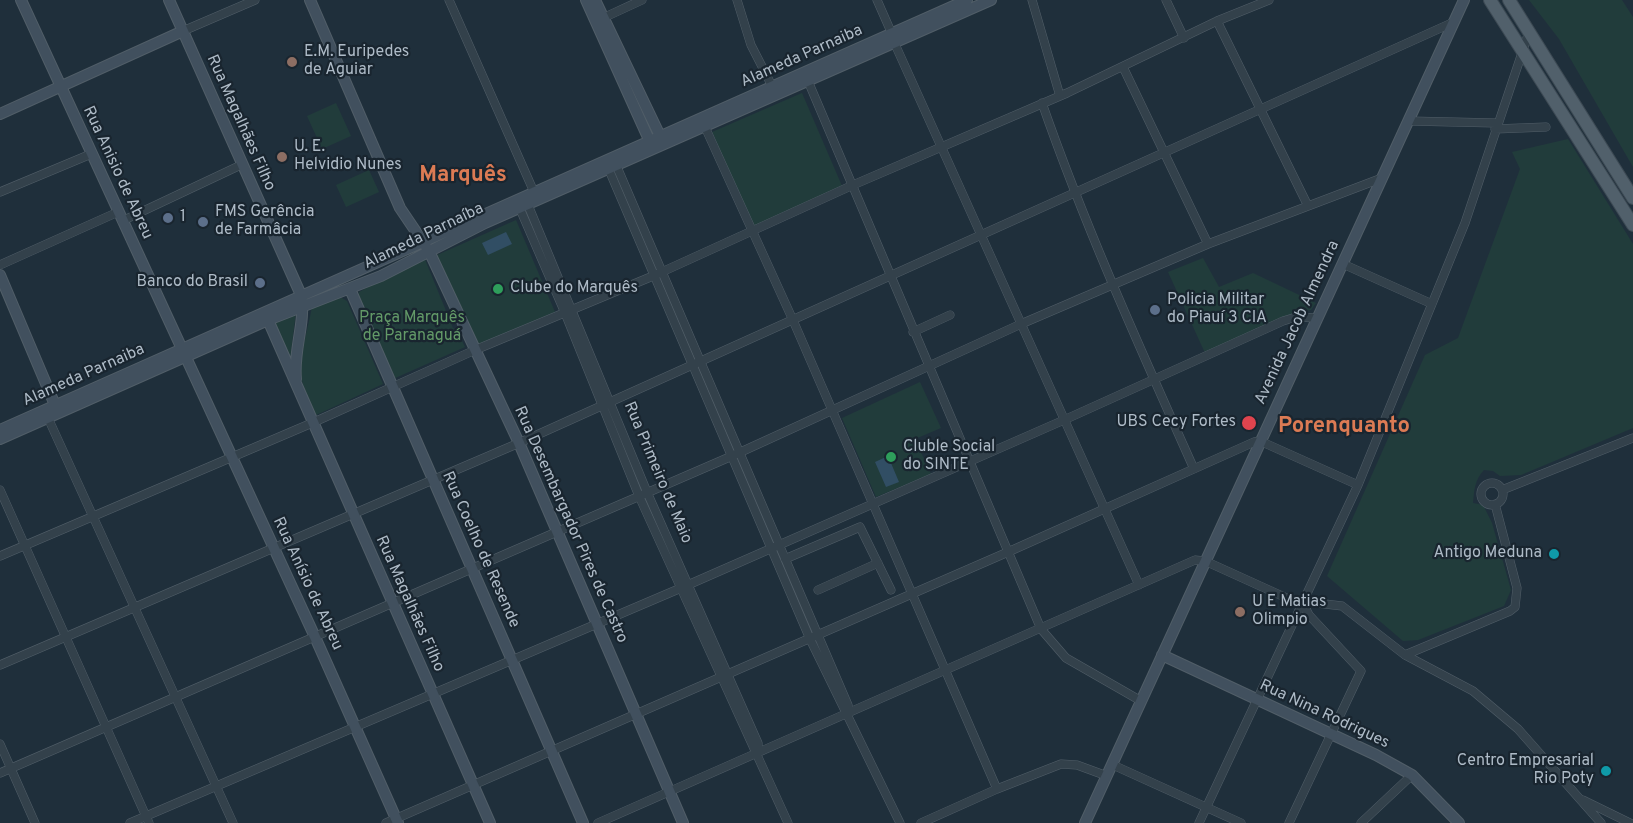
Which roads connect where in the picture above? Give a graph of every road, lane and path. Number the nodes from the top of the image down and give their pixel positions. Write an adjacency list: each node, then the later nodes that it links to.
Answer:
1 (21, 0): 30 (main road, Rua Anisio de Abreu)
2 (169, 0): 22 (main road, Rua Magalhães Filho)
3 (255, 0): 22 (street)
4 (310, 0): 59 (main road)
5 (449, 0): 49 (street)
6 (586, 0): 39 (main road)
7 (595, 0): 19 (main road)
8 (642, 0): 19 (street)
9 (737, 0): 29 (street)
10 (877, 0): 24 (street)
11 (967, 0): 24 (main road, Alameda Parnaiba)
12 (991, 0): 24 (main road, Alameda Parnaíba)
13 (1032, 0): 31 (street)
14 (1166, 0): 25 (street)
15 (1269, 0): 20 (street)
16 (1464, 0): 21 (main road, Avenida Jacob Almendra)
17 (1490, 0): 26 (main road)
18 (1509, 0): 23 (main road)
19 (603, 18): 39 (main road)
20 (1217, 21): 25 (street); 33 (street)
21 (1454, 22): 33 (street); 35 (main road, Avenida Jacob Almendra)
22 (183, 31): 30 (main road); 43 (main road, Rua Magalhães Filho)
23 (1529, 32): 26 (street); 52 (main road)
24 (893, 38): 28 (main road, Alameda Parnaíba); 29 (main road, Alameda Parnaiba); 40 (street)
25 (1184, 38): 27 (street)
26 (1522, 51): 36 (street); 56 (main road)
27 (1123, 67): 31 (street); 41 (street)
28 (808, 81): 37 (main road, Alameda Parnaíba); 46 (street)
29 (772, 86): 39 (main road, Alameda Parnaiba)
30 (61, 87): 34 (main road); 42 (main road, Rua Anisio de Abreu)
31 (1060, 96): 32 (street)
32 (1042, 103): 40 (street); 50 (street)
33 (1261, 110): 41 (street); 53 (street)
34 (0, 114)
35 (1409, 121): 36 (street); 45 (main road, Avenida Jacob Almendra)
36 (1495, 126): 38 (street); 70 (street)
37 (705, 127): 39 (main road, Alameda Parnaíba); 57 (street)
38 (1546, 127)
39 (657, 143): 44 (main road, Alameda Parnaíba); 49 (main road, Alameda Parnaíba)
40 (941, 147): 46 (street); 58 (street)
41 (1165, 152): 50 (street); 60 (street)
42 (91, 154): 48 (street); 55 (main road, Rua Anisio de Abreu)
43 (243, 164): 55 (street); 69 (main road, Rua Magalhães Filho)
44 (613, 168): 54 (main road, Alameda Parnaíba); 65 (street)
45 (1383, 178): 47 (street); 51 (main road, Avenida Jacob Almendra)
46 (853, 185): 57 (street); 66 (street)
47 (1352, 189): 51 (street); 53 (street)
48 (0, 192)
49 (534, 192): 59 (main road, Alameda Parnaíba)
50 (1074, 194): 58 (street); 67 (street)
51 (1374, 196): 62 (main road, Avenida Jacob Almendra)
52 (1633, 198)
53 (1308, 206): 60 (street)
54 (524, 207): 61 (main road, Alameda Parnaíba); 71 (street, Rua Primeiro de Maio)
55 (120, 216): 63 (street); 79 (main road, Rua Anisio de Abreu)
56 (1633, 225)
57 (752, 232): 65 (street); 73 (street)
58 (981, 235): 66 (street); 76 (street)
59 (422, 241): 61 (main road, Rua Desembargador Pires de Castro); 69 (main road, Alameda Parnaíba)
60 (1208, 244): 67 (street)
61 (429, 251): 68 (main road, Alameda Parnaíba); 78 (main road, Rua Desembargador Pires de Castro)
62 (1343, 264): 70 (street); 74 (main road, Avenida Jacob Almendra)
63 (0, 265)
64 (0, 275): 86 (main road)
65 (657, 275): 71 (street); 80 (street)
66 (890, 276): 73 (street); 77 (street)
67 (1112, 286): 76 (street); 82 (street)
68 (350, 289): 69 (main road, Alameda Parnaíba); 83 (main road, Rua Coelho de Resende)
69 (302, 300): 75 (main road, Alameda Parnaíba); 79 (main road, Alameda Parnaíba); 84 (main road, Rua Magalhães Filho)
70 (1432, 304): 103 (street)
71 (569, 311): 78 (street); 85 (street, Rua Primeiro de Maio); 87 (street, Rua Primeiro de Maio)
72 (950, 315): 77 (street)
73 (792, 318): 80 (street); 88 (street)
74 (1317, 318): 82 (street); 95 (main road, Avenida Jacob Almendra)
75 (268, 320): 79 (main road, Alameda Parnaíba); 84 (main road, Rua Magalhães Filho)
76 (1021, 324): 81 (street); 90 (street)
77 (913, 332): 81 (street)
78 (475, 350): 83 (street); 96 (main road, Rua Desembargador Pires de Castro)
79 (184, 353): 86 (main road, Alameda Parnaiba); 89 (main road, Alameda Parnaíba); 98 (main road, Rua Anísio de Abreu)
80 (696, 364): 85 (street); 97 (street); 99 (street)
81 (928, 367): 88 (street); 100 (street)
82 (1154, 379): 90 (street); 101 (street)
83 (391, 386): 91 (street); 102 (main road, Rua Coelho de Resende)
84 (301, 397): 91 (main road, Rua Magalhães Filho)
85 (611, 402): 87 (street); 106 (street, Rua Primeiro de Maio)
86 (55, 405): 92 (main road, Alameda Parnaiba)
87 (602, 406): 96 (street); 107 (street, Rua Primeiro de Maio)
88 (833, 411): 97 (street); 108 (street)
89 (48, 418): 94 (main road, Alameda Parnaíba); 112 (street)
90 (1064, 420): 100 (street); 110 (street)
91 (312, 423): 98 (street); 111 (main road, Rua Magalhães Filho)
92 (0, 430)
93 (1633, 438): 105 (street)
94 (0, 439)
95 (1260, 441): 101 (street); 103 (street); 122 (main road, Avenida Jacob Almendra)
96 (519, 443): 102 (street); 113 (main road, Rua Desembargador Pires de Castro)
97 (741, 452): 99 (street); 115 (street)
98 (232, 456): 112 (street); 116 (main road, Rua Anísio de Abreu)
99 (732, 456): 106 (street); 115 (street)
100 (969, 461): 108 (street); 117 (street)
101 (1194, 469): 110 (street)
102 (433, 480): 111 (street); 124 (main road, Rua Coelho de Resende)
103 (1358, 485): 131 (street)
104 (0, 490): 114 (street)
105 (1502, 490): 109 (street); 109 (street)
106 (647, 492): 107 (street); 118 (street, Rua Primeiro de Maio)
107 (639, 496): 113 (street); 120 (street, Rua Primeiro de Maio)
108 (873, 503): 115 (street); 130 (street)
109 (1495, 504): 140 (street)
110 (1105, 510): 117 (street); 126 (street)
111 (353, 514): 116 (street); 132 (main road, Rua Magalhães Filho)
112 (92, 516): 114 (street); 133 (street)
113 (556, 531): 124 (street); 134 (main road, Rua Desembargador Pires de Castro)
114 (25, 545): 119 (street); 137 (street)
115 (775, 546): 121 (street); 125 (street); 139 (street)
116 (274, 549): 133 (street); 138 (main road, Rua Anísio de Abreu)
117 (1008, 552): 130 (street); 135 (street)
118 (675, 553): 120 (street); 125 (street, Rua Primeiro de Maio)
119 (0, 556)
120 (666, 558): 127 (street, Rua Primeiro de Maio)
121 (785, 560): 123 (street); 136 (street)
122 (1205, 561): 126 (street); 131 (street); 141 (main road, Avenida Jacob Almendra)
123 (878, 563): 128 (street); 129 (street)
124 (472, 569): 132 (street); 143 (main road, Rua Coelho de Resende)
125 (689, 584): 127 (street); 147 (street, Rua Primeiro de Maio)
126 (1139, 585): 135 (street)
127 (681, 588): 134 (street); 147 (street, Rua Primeiro de Maio)
128 (818, 590)
129 (891, 590)
130 (912, 592): 136 (street); 146 (street)
131 (1303, 603): 142 (street); 150 (street); 156 (street)
132 (393, 604): 138 (street); 148 (main road, Rua Magalhães Filho)
133 (133, 608): 137 (street); 149 (street)
134 (597, 624): 143 (street); 153 (main road, Rua Desembargador Pires de Castro)
135 (1041, 629): 146 (street); 151 (street)
136 (818, 634): 139 (street); 152 (street)
137 (65, 637): 144 (street); 155 (street)
138 (315, 637): 149 (street); 154 (main road, Rua Anísio de Abreu)
139 (810, 639): 147 (street); 152 (street)
140 (1419, 648): 142 (street); 145 (street)
141 (1162, 655): 150 (main road, Rua Nina Rodrigues); 151 (main road, Avenida Jacob Almendra)
142 (1406, 655): 145 (street)
143 (513, 660): 148 (street); 158 (main road, Rua Coelho de Resende)
144 (0, 665)
145 (1424, 666): 169 (street)
146 (945, 670): 152 (street); 167 (street)
147 (724, 677): 153 (street); 159 (street, Rua Primeiro de Maio)
148 (432, 693): 154 (street); 166 (main road, Rua Magalhães Filho)
149 (174, 697): 155 (street); 165 (street)
150 (1258, 700): 156 (main road, Rua Nina Rodrigues); 170 (street)
151 (1141, 701): 160 (main road, Avenida Jacob Almendra)
152 (849, 714): 159 (street); 183 (street)
153 (636, 715): 158 (street); 168 (main road, Rua Desembargador Pires de Castro)
154 (356, 727): 165 (street); 173 (main road, Rua Anísio de Abreu)
155 (107, 728): 161 (street); 172 (street)
156 (1329, 734): 164 (main road, Rua Nina Rodrigues); 188 (street)
157 (0, 744): 161 (street)
158 (550, 752): 166 (street); 179 (main road, Rua Coelho de Resende)
159 (758, 753): 168 (street); 182 (street, Rua Primeiro de Maio)
160 (1113, 765): 163 (main road, Avenida Jacob Almendra); 170 (street)
161 (11, 768): 162 (street); 175 (street)
162 (0, 773)
163 (1107, 776): 167 (street); 185 (main road, Avenida Jacob Almendra)
164 (1412, 776): 189 (street); 190 (main road, Rua Nina Rodrigues)
165 (216, 785): 172 (street); 177 (street)
166 (472, 785): 173 (street); 178 (main road, Rua Magalhães Filho)
167 (997, 789): 184 (street)
168 (669, 792): 180 (street); 181 (main road, Rua Desembargador Pires de Castro)
169 (1579, 797): 171 (street); 174 (street)
170 (1207, 807): 186 (street); 187 (street)
171 (1607, 813): 174 (street); 191 (street)
172 (147, 820): 176 (street)
173 (394, 822)
174 (1600, 822)
175 (35, 823)
176 (130, 823)
177 (233, 823)
178 (490, 823)
179 (583, 823)
180 (598, 823)
181 (683, 823)
182 (788, 823)
183 (900, 823)
184 (921, 823)
185 (1085, 823)
186 (1199, 823)
187 (1241, 823)
188 (1289, 823)
189 (1361, 823)
190 (1459, 823)
191 (1630, 823)

